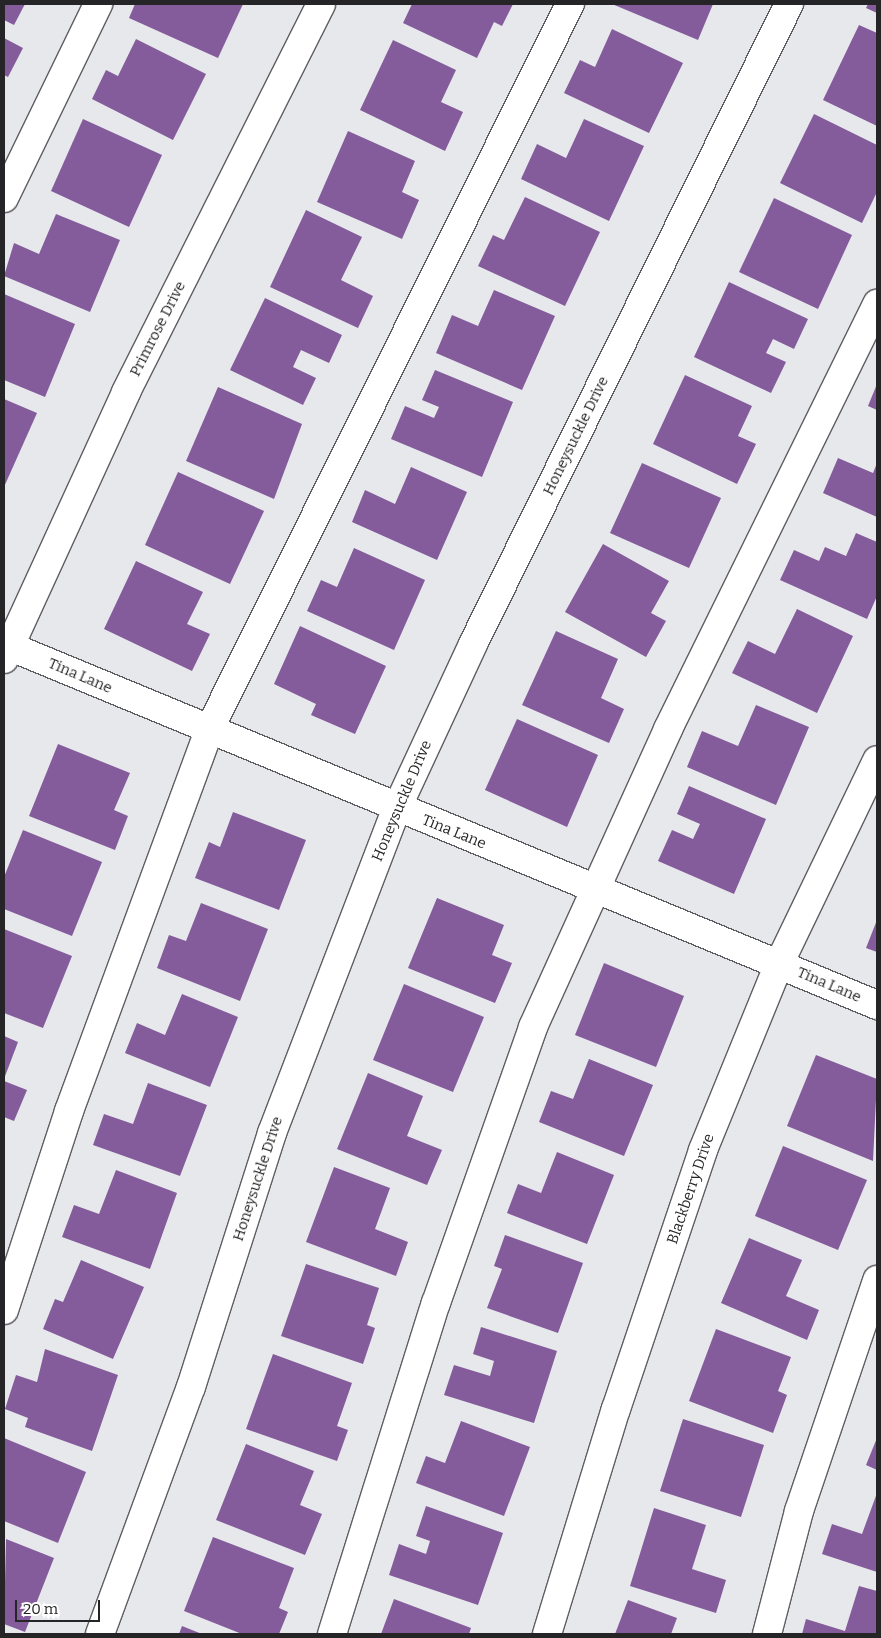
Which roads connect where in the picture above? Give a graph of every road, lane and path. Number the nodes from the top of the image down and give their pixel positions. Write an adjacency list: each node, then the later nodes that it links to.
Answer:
1 (98, 4): 5 (street)
2 (321, 4): 7 (street, Primrose Drive)
3 (570, 4): 8 (street)
4 (789, 4): 10 (street, Honeysuckle Drive)
5 (4, 198)
6 (877, 304): 11 (street)
7 (5, 650): 8 (street, Tina Lane)
8 (209, 730): 10 (street, Tina Lane); 15 (street)
9 (877, 760): 12 (street, Blackberry Drive)
10 (397, 808): 11 (street, Tina Lane); 16 (street, Honeysuckle Drive)
11 (595, 889): 12 (street, Tina Lane); 17 (street)
12 (778, 964): 13 (street, Tina Lane); 18 (street, Blackberry Drive)
13 (877, 1005)
14 (877, 1280): 19 (street)
15 (4, 1310)
16 (100, 1634)
17 (332, 1634)
18 (547, 1634)
19 (767, 1634)

